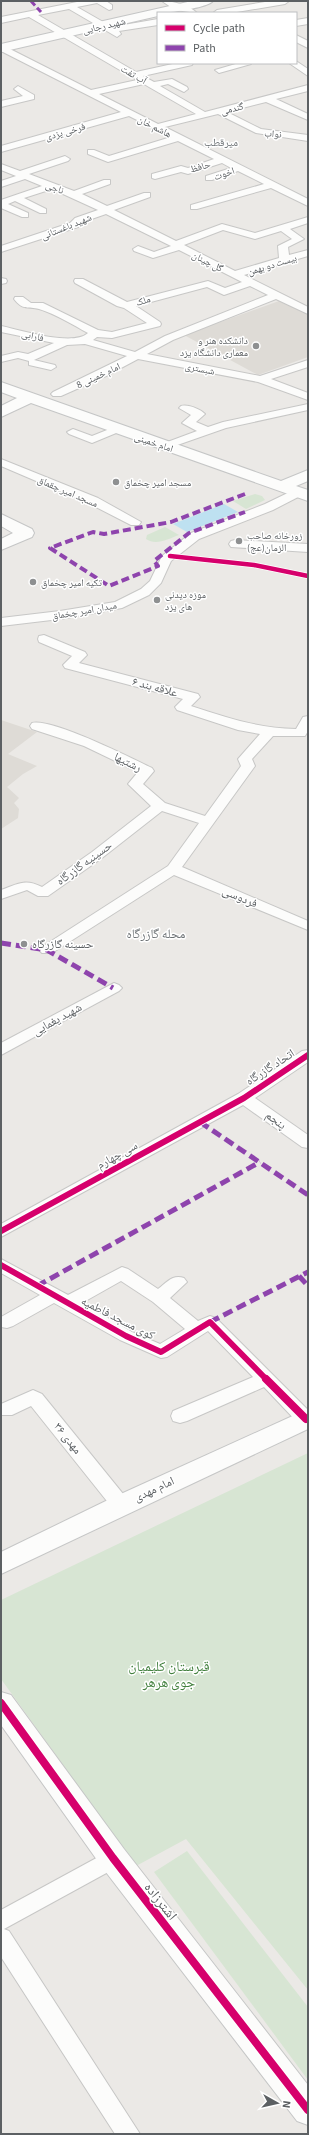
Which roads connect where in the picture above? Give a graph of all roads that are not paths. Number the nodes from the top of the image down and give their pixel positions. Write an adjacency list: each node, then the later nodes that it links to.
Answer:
1 (94, 1): 6 (street)
2 (100, 1): 7 (street)
3 (166, 1): 8 (street)
4 (206, 1): 8 (main road, شهید رجایی)
5 (285, 1): 10 (street)
6 (70, 6): 14 (street); 20 (street)
7 (109, 7)
8 (180, 7): 11 (main road, شهید رجایی); 12 (street)
9 (1, 10): 16 (street)
10 (239, 11): 13 (street)
11 (168, 12)
12 (191, 12)
13 (228, 12)
14 (30, 14): 16 (street); 21 (street, آب تفت)
15 (156, 17): 20 (main road, شهید رجایی)
16 (11, 18): 17 (street)
17 (1, 20)
18 (308, 21): 19 (street)
19 (297, 23)
20 (111, 30): 21 (main road, شهید رجایی)
21 (63, 34): 24 (main road, شهید رجایی); 26 (street, آب تفت)
22 (297, 39): 23 (street)
23 (308, 45)
24 (1, 48): 27 (street, هاشم خان)
25 (119, 53): 26 (street)
26 (102, 56): 35 (street, آب تفت)
27 (22, 58): 28 (street); 41 (street, هاشم خان)
28 (8, 61)
29 (184, 64): 35 (street)
30 (210, 64): 33 (street)
31 (247, 64): 33 (street)
32 (294, 64): 34 (street)
33 (219, 70): 36 (street)
34 (308, 73)
35 (134, 74): 37 (street, آب تفت)
36 (232, 78)
37 (149, 83): 39 (street); 41 (street); 46 (street, آب تفت)
38 (308, 88): 42 (street, گندمی)
39 (184, 89)
40 (18, 90): 43 (street)
41 (90, 93): 45 (street, هاشم خان)
42 (268, 99): 44 (street, گندمی); 47 (street)
43 (1, 104)
44 (219, 111): 46 (street, گندمی); 50 (street, نواب)
45 (129, 113): 48 (street, هاشم خان); 51 (street, فرخی یزدی)
46 (204, 115): 48 (street, گندمی)
47 (308, 117)
48 (156, 127): 49 (street, هاشم خان)
49 (179, 138): 52 (street); 54 (street, هاشم خان)
50 (308, 138)
51 (1, 149)
52 (90, 152)
53 (64, 159): 57 (street)
54 (222, 160): 56 (street, هاشم خان); 58 (street, حافظ)
55 (1, 167): 57 (street, ناجی)
56 (239, 168): 59 (street, اخوت); 62 (street, هاشم خان)
57 (23, 175): 61 (street); 63 (street, ناجی)
58 (155, 176)
59 (209, 178)
60 (107, 182): 64 (street)
61 (1, 184)
62 (272, 185): 68 (street, هاشم خان); 69 (street)
63 (51, 186): 64 (street, ناجی); 66 (street)
64 (74, 194): 70 (street, ناجی)
65 (147, 194): 70 (street, شهید باغستانی)
66 (16, 198): 67 (street); 71 (street)
67 (1, 203): 72 (street)
68 (308, 203)
69 (194, 207)
70 (108, 210): 74 (street, شهید باغستانی); 78 (street, گل چینان)
71 (43, 211)
72 (25, 215)
73 (308, 220): 75 (street)
74 (66, 228): 77 (street); 79 (street, شهید باغستانی)
75 (282, 228): 80 (street); 86 (street)
76 (184, 233): 78 (street)
77 (81, 235)
78 (165, 239): 80 (street, گل چینان)
79 (27, 241): 81 (street, شهید باغستانی); 82 (street)
80 (178, 246): 83 (street); 87 (street, گل چینان)
81 (5, 248): 84 (street)
82 (40, 248)
83 (138, 249)
84 (19, 252)
85 (308, 252): 86 (street, بیست دو بهمن)
86 (284, 260): 87 (street, بیست دو بهمن)
87 (235, 274): 89 (street, گل چینان)
88 (79, 281): 92 (street)
89 (252, 282): 90 (street, گل چینان); 92 (street, ملک)
90 (278, 295): 93 (street, گل چینان); 98 (street, امام خمینی 8)
91 (18, 299): 95 (street)
92 (127, 305): 95 (street, ملک)
93 (308, 311)
94 (1, 329): 97 (street, فارابی)
95 (95, 333): 96 (street)
96 (85, 341): 97 (street, شبستری); 98 (street, شبستری)
97 (65, 342): 100 (street)
98 (139, 356): 104 (street, شبستری); 106 (street, امام خمینی 8)
99 (1, 359): 100 (street)
100 (31, 360): 102 (street); 103 (street)
101 (308, 363): 104 (street)
102 (51, 367)
103 (21, 369)
104 (261, 379): 107 (street, شبستری)
105 (1, 387): 108 (main road, امام خمینی)
106 (57, 394)
107 (308, 396)
108 (29, 398): 111 (main road); 114 (main road, امام خمینی)
109 (185, 408): 115 (street)
110 (308, 408): 113 (street)
111 (1, 412)
112 (241, 413): 113 (street)
113 (252, 420): 115 (street)
114 (117, 429): 116 (street); 117 (main road, امام خمینی)
115 (208, 431): 117 (street)
116 (74, 432)
117 (166, 446): 120 (main road, امام خمینی)
118 (1, 462): 123 (street, مسجد امیر چقماق)
119 (308, 475): 120 (main road)
120 (280, 486): 121 (main road, امام خمینی)
121 (303, 494): 127 (street, میدان امیر چخماق)
122 (1, 519): 125 (main road)
123 (135, 522)
124 (235, 544): 126 (street)
125 (1, 545)
126 (308, 548)
127 (1, 622)
128 (44, 639): 131 (street, علاقه بند ۶)
129 (308, 720): 131 (street)
130 (37, 726): 132 (street, رشتیها)
131 (269, 732): 133 (street)
132 (160, 806): 133 (street, رشتیها); 135 (street, حسینیه گازرگاه)
133 (207, 821): 134 (street)
134 (173, 869): 136 (street, فردوسی); 137 (street)
135 (1, 894)
136 (308, 926)
137 (47, 950)
138 (114, 988): 139 (street, شهید یغمایی)
139 (1, 1050)
140 (308, 1055): 141 (street, اتحاد گازرگاه)
141 (244, 1098): 142 (street, پنجم); 143 (street, سی چهارم)
142 (308, 1143)
143 (1, 1231)
144 (1, 1265): 147 (street, کوی مسجد فاطمیه)
145 (178, 1282): 146 (street)
146 (159, 1298): 147 (street); 149 (street)
147 (60, 1300): 148 (street); 149 (street, کوی مسجد فاطمیه)
148 (7, 1322)
149 (196, 1329): 150 (street, کوی مسجد فاطمیه)
150 (266, 1379): 152 (street); 153 (street, کوی مسجد فاطمیه)
151 (5, 1410): 154 (street, مهدی ۳۶)
152 (180, 1416)
153 (307, 1418): 154 (main road, امام مهدی)
154 (121, 1504): 155 (main road, امام مهدی)
155 (1, 1564)
156 (1, 1703): 157 (main road, اشترزاده)
157 (113, 1858): 158 (street); 160 (main road, اشترزاده)
158 (1, 1921)
159 (1, 1938): 161 (street)
160 (308, 2110)
161 (128, 2134)

